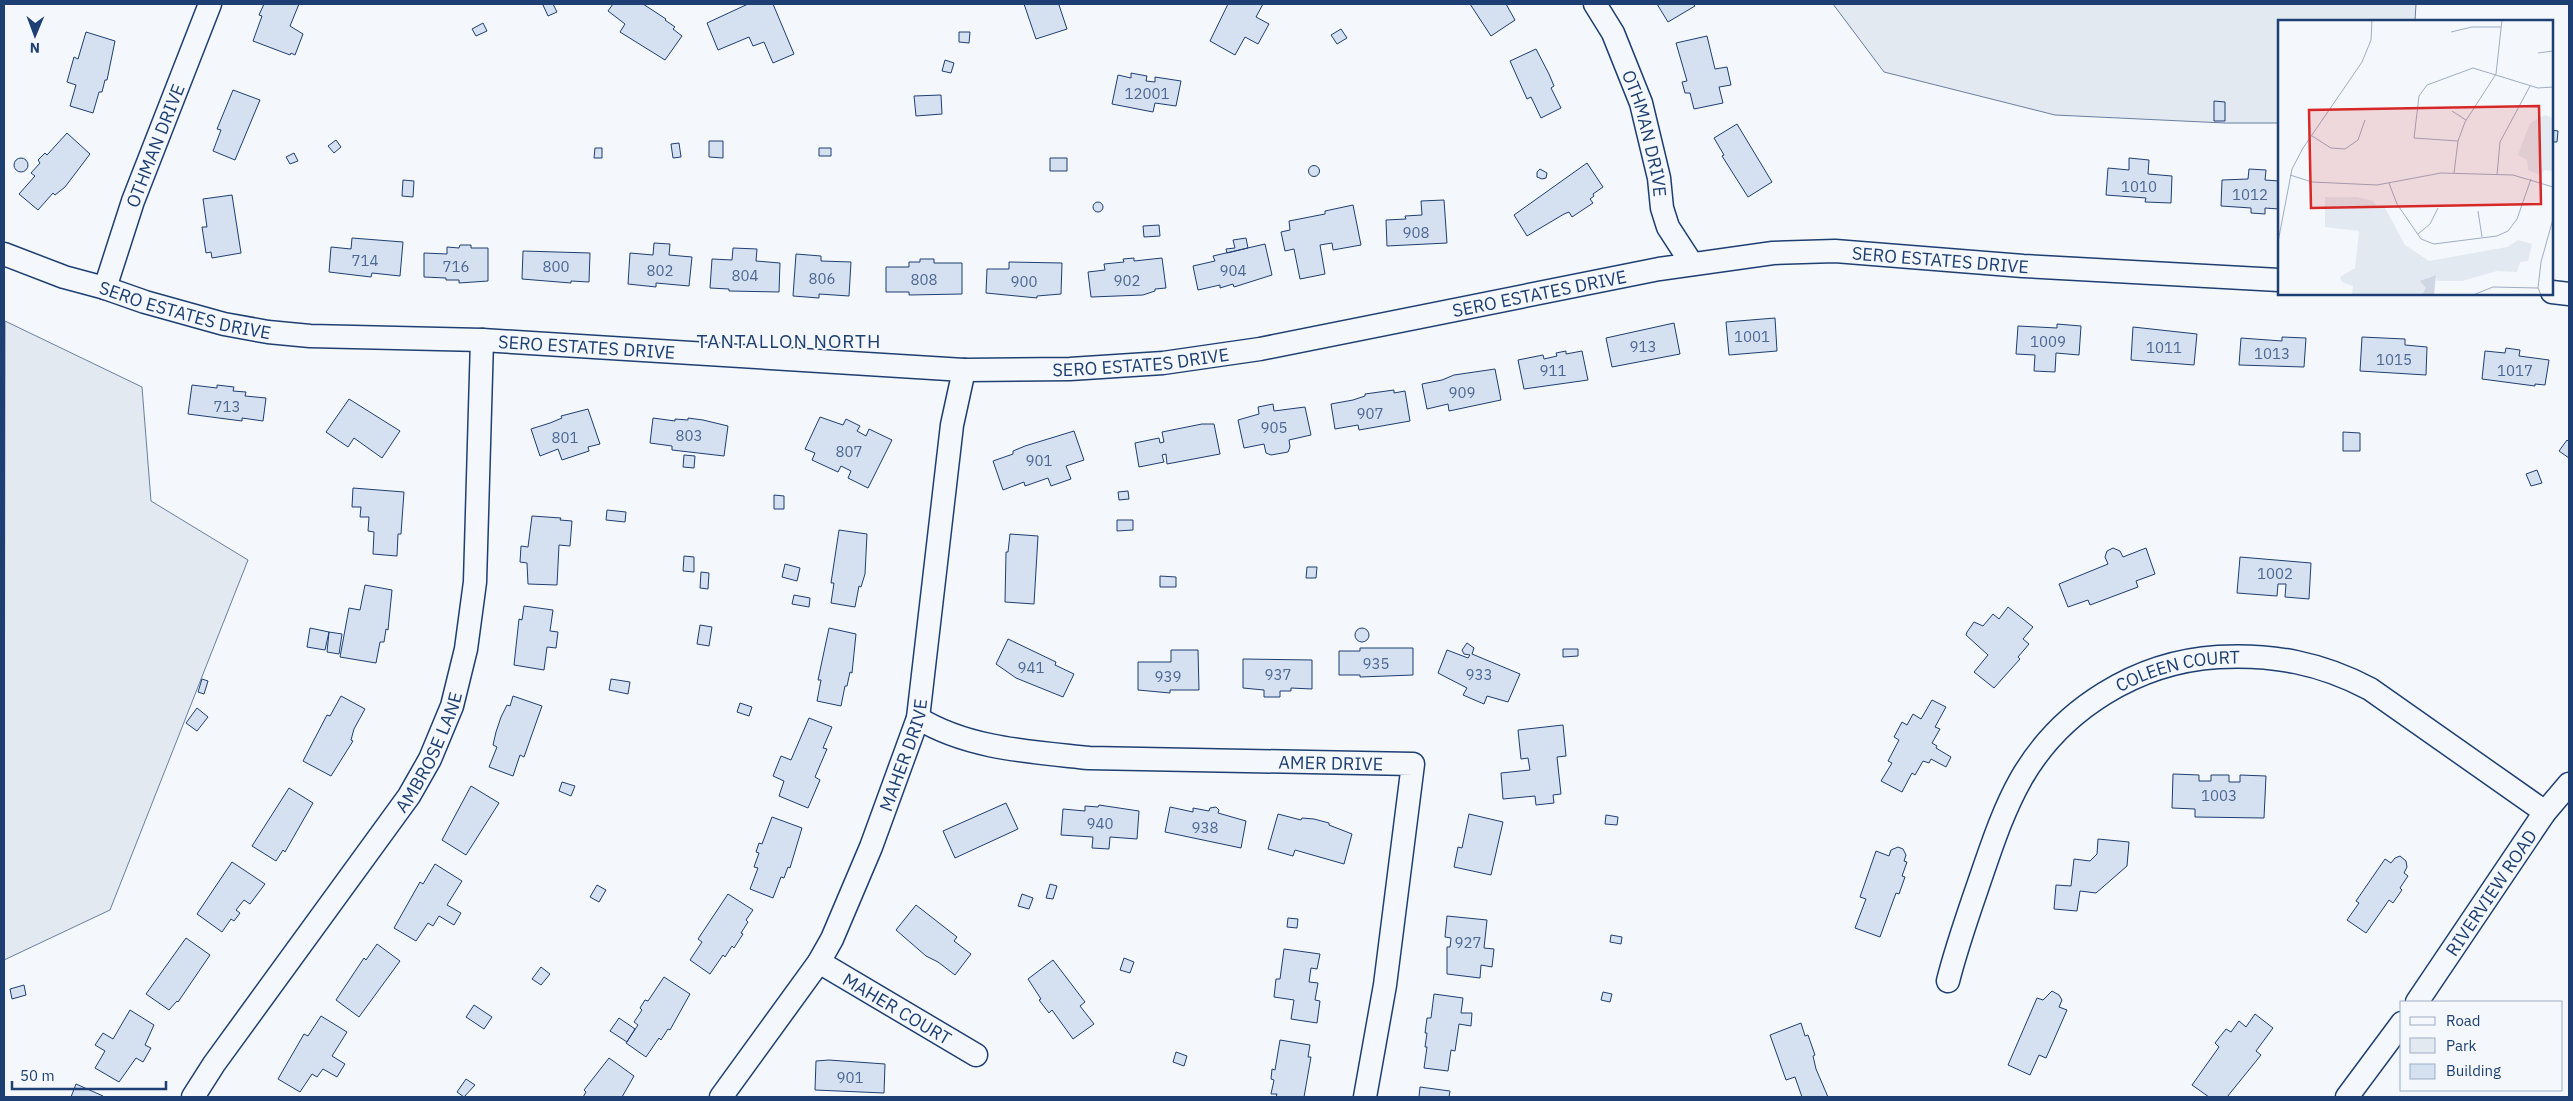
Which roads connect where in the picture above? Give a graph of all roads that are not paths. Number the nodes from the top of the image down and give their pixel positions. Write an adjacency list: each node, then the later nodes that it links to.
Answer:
1 (210, 4): 6 (street, OTHMAN DRIVE)
2 (1595, 4): 4 (street, OTHMAN DRIVE)
3 (4, 254): 6 (street, SERO ESTATES DRIVE)
4 (1692, 264): 5 (street, SERO ESTATES DRIVE); 10 (street, SERO ESTATES DRIVE)
5 (2278, 280)
6 (105, 288): 9 (street, SERO ESTATES DRIVE)
7 (2553, 292): 8 (street)
8 (2569, 294)
9 (482, 340): 10 (street, SERO ESTATES DRIVE); 19 (street, AMBROSE LANE)
10 (964, 370): 11 (street, MAHER DRIVE)
11 (918, 718): 14 (street, MAHER DRIVE); 21 (street, AMER DRIVE)
12 (2569, 784): 13 (street, RIVERVIEW ROAD)
13 (2545, 812): 15 (street, COLEEN COURT); 16 (street, RIVERVIEW ROAD)
14 (819, 962): 18 (street, MAHER COURT); 20 (street, MAHER DRIVE)
15 (1948, 981)
16 (2418, 1001)
17 (2400, 1026): 22 (street)
18 (976, 1055)
19 (193, 1097)
20 (721, 1097)
21 (1365, 1097)
22 (2347, 1097)

